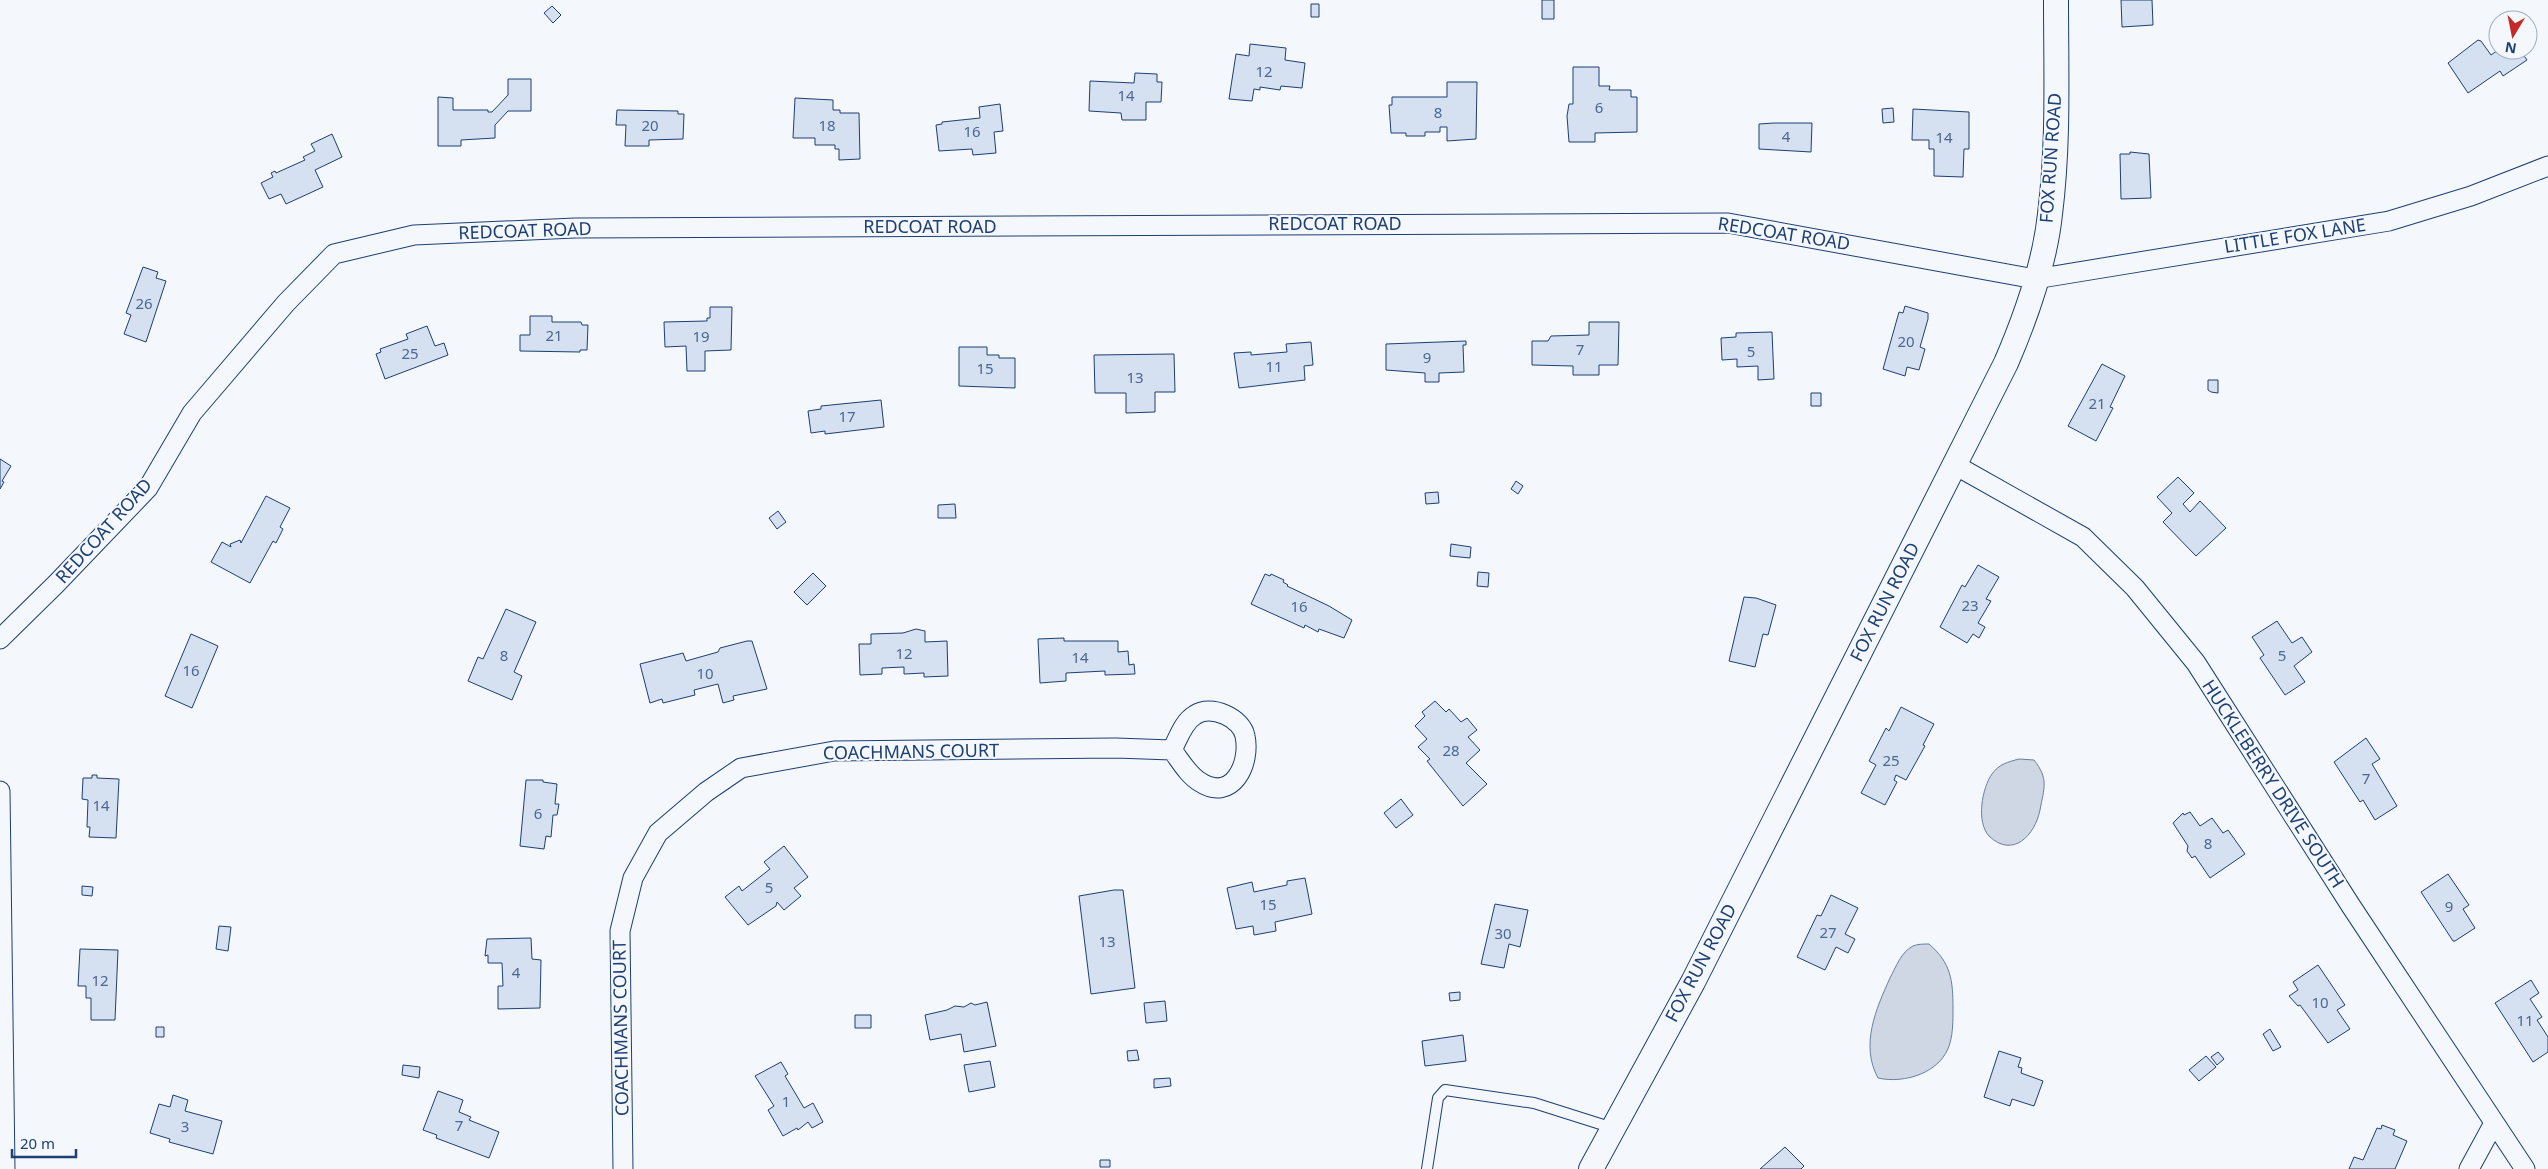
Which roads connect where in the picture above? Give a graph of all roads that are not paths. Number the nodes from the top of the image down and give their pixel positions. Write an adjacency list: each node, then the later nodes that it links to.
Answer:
1 (2056, 0): 3 (street, FOX RUN ROAD)
2 (2548, 166): 3 (street, LITTLE FOX LANE)
3 (2035, 279): 4 (street, FOX RUN ROAD); 5 (street, REDCOAT ROAD)
4 (1955, 465): 8 (street, HUCKLEBERRY DRIVE SOUTH); 9 (street, FOX RUN ROAD)
5 (0, 639)
6 (1172, 750): 11 (street, COACHMANS COURT)
7 (0, 791): 10 (street)
8 (2494, 1123): 14 (street); 15 (street, HUCKLEBERRY DRIVE SOUTH)
9 (1613, 1128): 12 (lane); 13 (street, FOX RUN ROAD)
10 (5, 1169)
11 (624, 1169)
12 (1427, 1169)
13 (1591, 1169)
14 (2469, 1169)
15 (2525, 1169)

